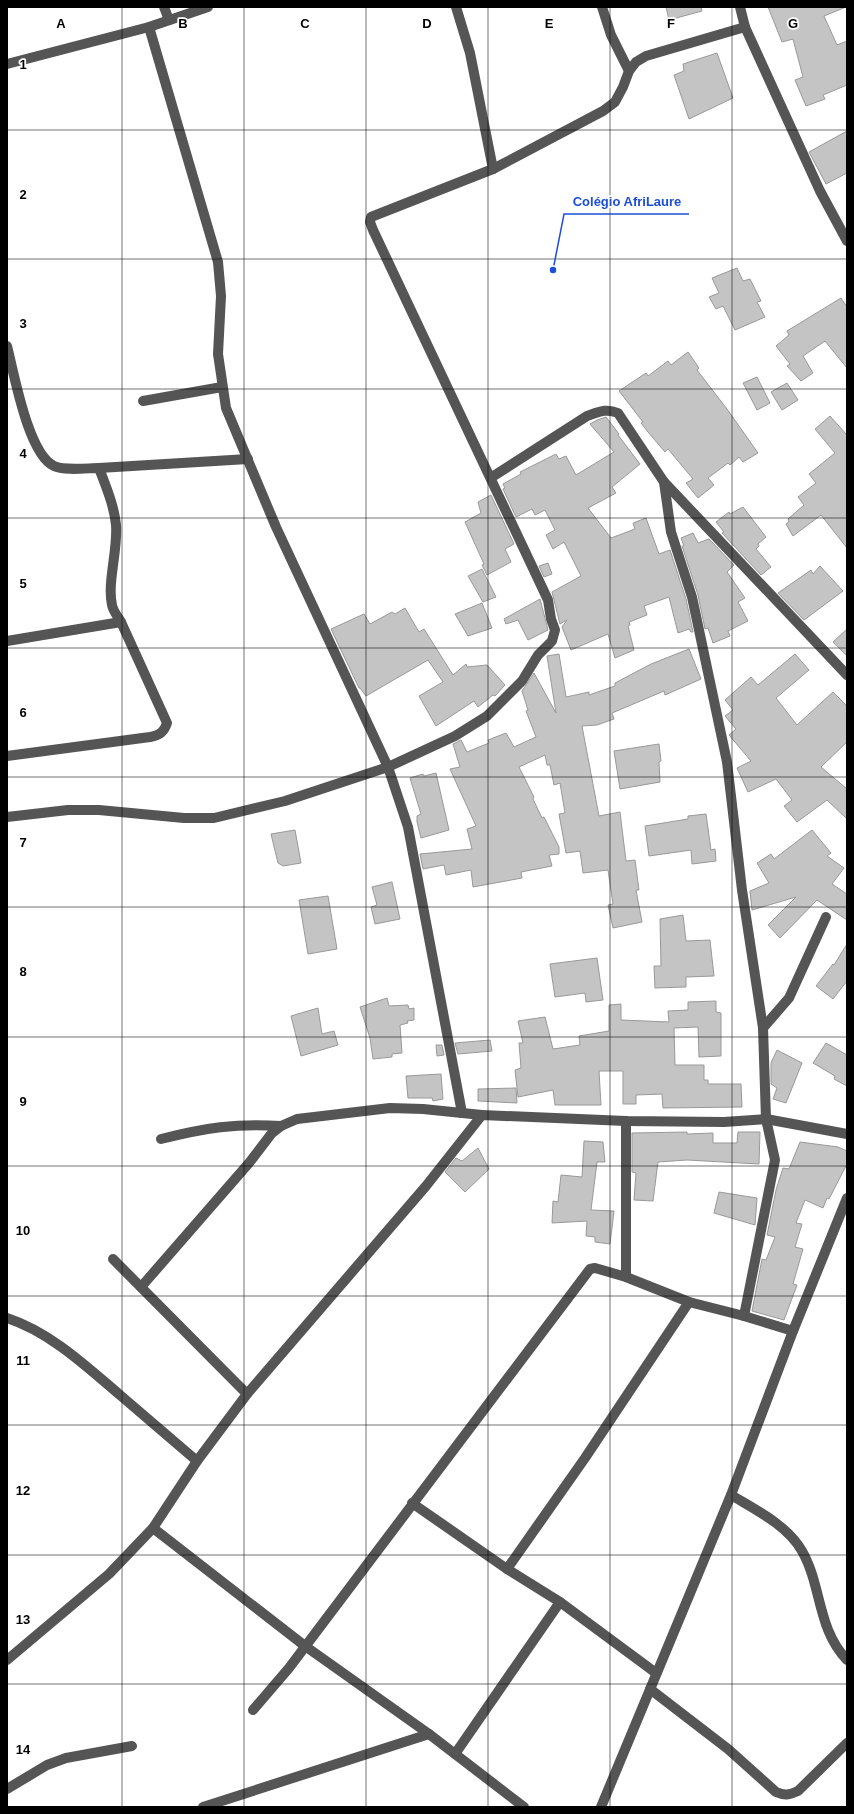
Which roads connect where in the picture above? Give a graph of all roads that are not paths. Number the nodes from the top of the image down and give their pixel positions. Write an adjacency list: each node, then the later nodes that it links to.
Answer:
1 (164, 7): 6 (street)
2 (208, 7): 6 (street)
3 (456, 7): 11 (street)
4 (602, 7): 10 (street)
5 (740, 7): 8 (street)
6 (169, 20): 7 (street)
7 (149, 27): 9 (street); 14 (street)
8 (745, 27): 10 (street); 12 (street)
9 (7, 64)
10 (629, 70): 11 (street)
11 (493, 170): 18 (street)
12 (847, 241)
13 (7, 346): 17 (street)
14 (222, 387): 15 (street); 16 (street)
15 (143, 401)
16 (248, 459): 17 (street); 24 (street)
17 (100, 468): 20 (street)
18 (492, 478): 19 (street); 24 (street)
19 (664, 482): 22 (street); 27 (street)
20 (121, 622): 21 (street); 23 (street)
21 (7, 641)
22 (847, 676)
23 (7, 756)
24 (388, 767): 25 (street); 28 (street)
25 (7, 817)
26 (826, 918): 27 (street)
27 (763, 1028): 30 (street)
28 (462, 1113): 29 (street); 32 (street)
29 (482, 1115): 31 (street); 43 (street)
30 (766, 1119): 31 (street); 33 (street); 40 (street)
31 (626, 1121): 37 (street)
32 (281, 1126): 34 (street); 38 (street)
33 (847, 1134)
34 (161, 1139)
35 (847, 1198): 42 (street)
36 (113, 1259): 38 (street)
37 (626, 1278): 39 (street); 46 (street)
38 (141, 1287): 43 (street)
39 (689, 1302): 40 (street); 48 (street)
40 (744, 1316): 42 (street)
41 (7, 1318): 44 (street)
42 (793, 1332): 45 (street)
43 (247, 1394): 44 (street)
44 (197, 1461): 47 (street)
45 (731, 1496): 52 (street); 53 (street)
46 (412, 1504): 48 (street); 50 (street)
47 (153, 1528): 50 (street); 51 (street)
48 (507, 1569): 49 (street)
49 (560, 1602): 53 (street); 59 (street)
50 (305, 1646): 55 (street); 56 (street)
51 (7, 1660)
52 (847, 1660)
53 (656, 1673): 54 (street)
54 (650, 1689): 57 (street); 63 (street)
55 (253, 1710)
56 (429, 1734): 59 (street); 62 (street)
57 (847, 1743)
58 (132, 1746): 60 (street)
59 (455, 1754): 61 (street)
60 (7, 1788)
61 (522, 1806)
62 (203, 1807)
63 (600, 1807)

